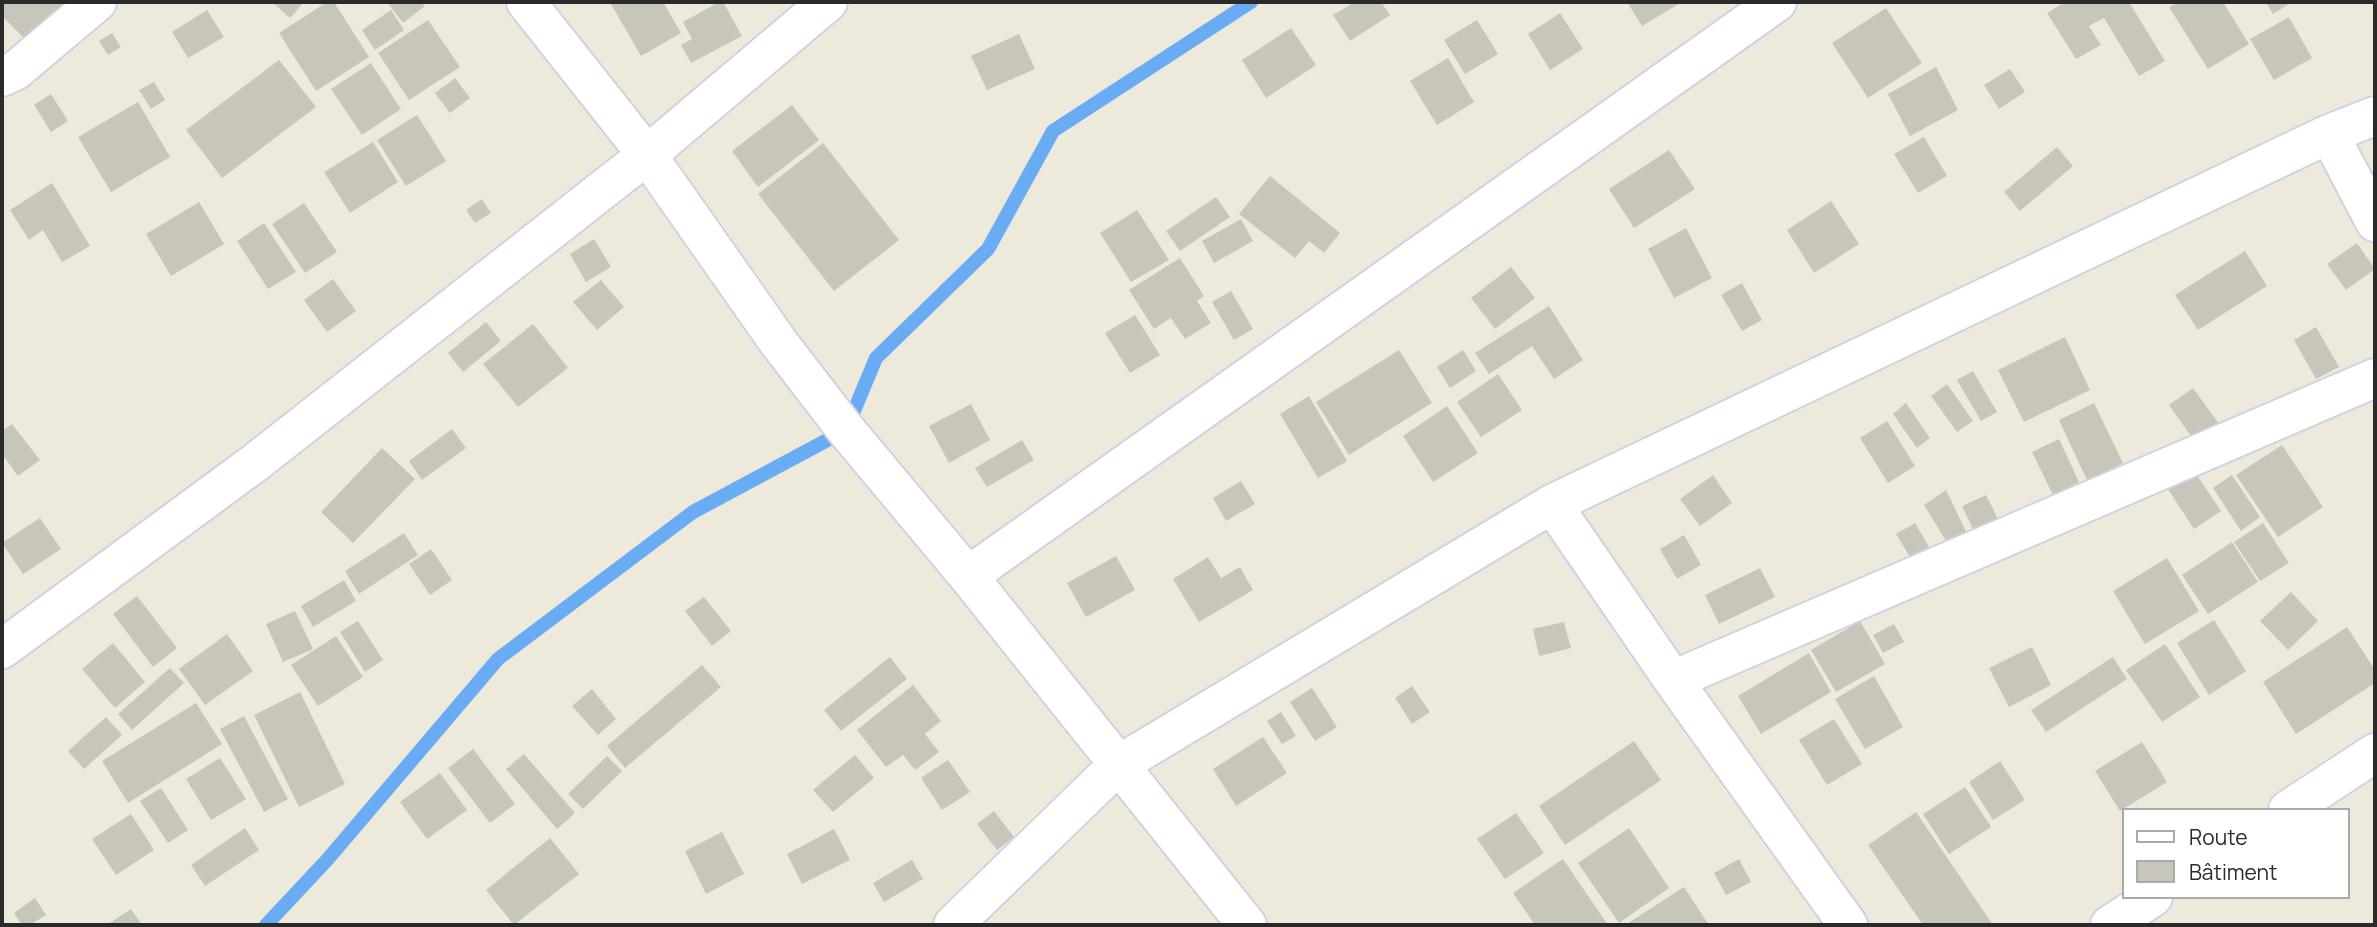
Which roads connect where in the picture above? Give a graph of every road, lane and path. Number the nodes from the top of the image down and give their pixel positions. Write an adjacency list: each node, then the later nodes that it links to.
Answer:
1 (97, 2): 5 (street)
2 (526, 2): 8 (street)
3 (828, 2): 8 (street)
4 (1777, 2): 12 (street)
5 (2, 77)
6 (2375, 116): 7 (street)
7 (2329, 134): 9 (street); 11 (street)
8 (647, 155): 12 (street); 13 (street)
9 (2375, 222)
10 (2375, 378): 14 (street)
11 (1552, 503): 14 (street); 16 (street)
12 (968, 576): 16 (street)
13 (2, 649)
14 (1673, 680): 21 (street)
15 (2375, 753): 17 (street)
16 (1118, 765): 19 (street); 20 (street)
17 (2290, 808)
18 (2150, 899): 22 (street)
19 (953, 925)
20 (1247, 925)
21 (1848, 925)
22 (2110, 925)

